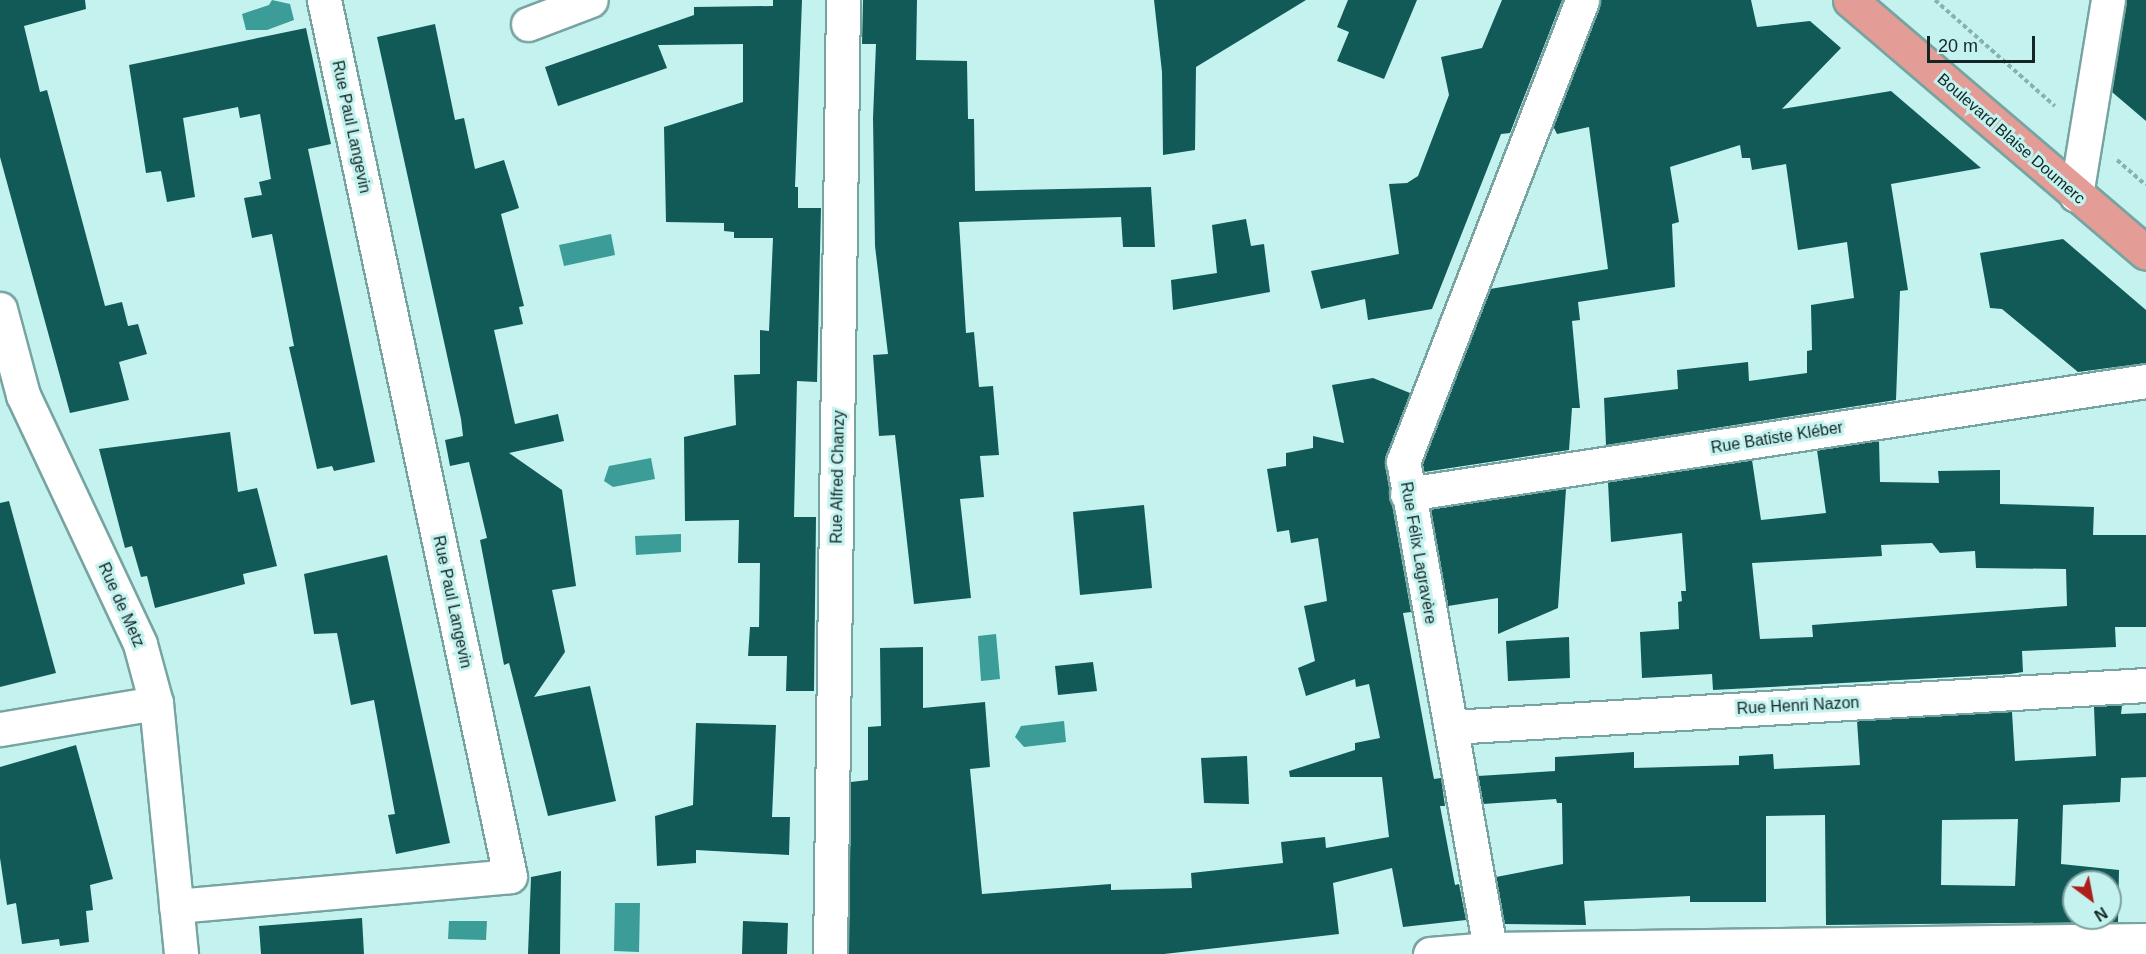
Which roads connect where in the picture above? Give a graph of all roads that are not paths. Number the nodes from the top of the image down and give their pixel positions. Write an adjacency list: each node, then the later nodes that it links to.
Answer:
1 (324, 0): 17 (street, Rue Paul Langevin)
2 (591, 0): 7 (street)
3 (843, 0): 21 (street, Rue Alfred Chanzy)
4 (1582, 0): 12 (street, Rue Félix Lagravère)
5 (1850, 0): 8 (main road, Boulevard Blaise Doumerc)
6 (2108, 0): 8 (street)
7 (528, 24)
8 (2076, 195): 9 (main road, Boulevard Blaise Doumerc)
9 (2146, 253)
10 (0, 309): 14 (street, Rue de Metz)
11 (2146, 381): 12 (street, Rue Batiste Kléber)
12 (1407, 494): 15 (street, Rue Félix Lagravère)
13 (2146, 685): 15 (street, Rue Henri Nazon)
14 (156, 704): 16 (street); 17 (street, Rue de Metz)
15 (1450, 727): 19 (street, Rue Félix Lagravère)
16 (0, 729)
17 (176, 906): 20 (street, Rue de Metz)
18 (2146, 940): 19 (street)
19 (1491, 951): 22 (street)
20 (181, 954)
21 (830, 954)
22 (1430, 954)

